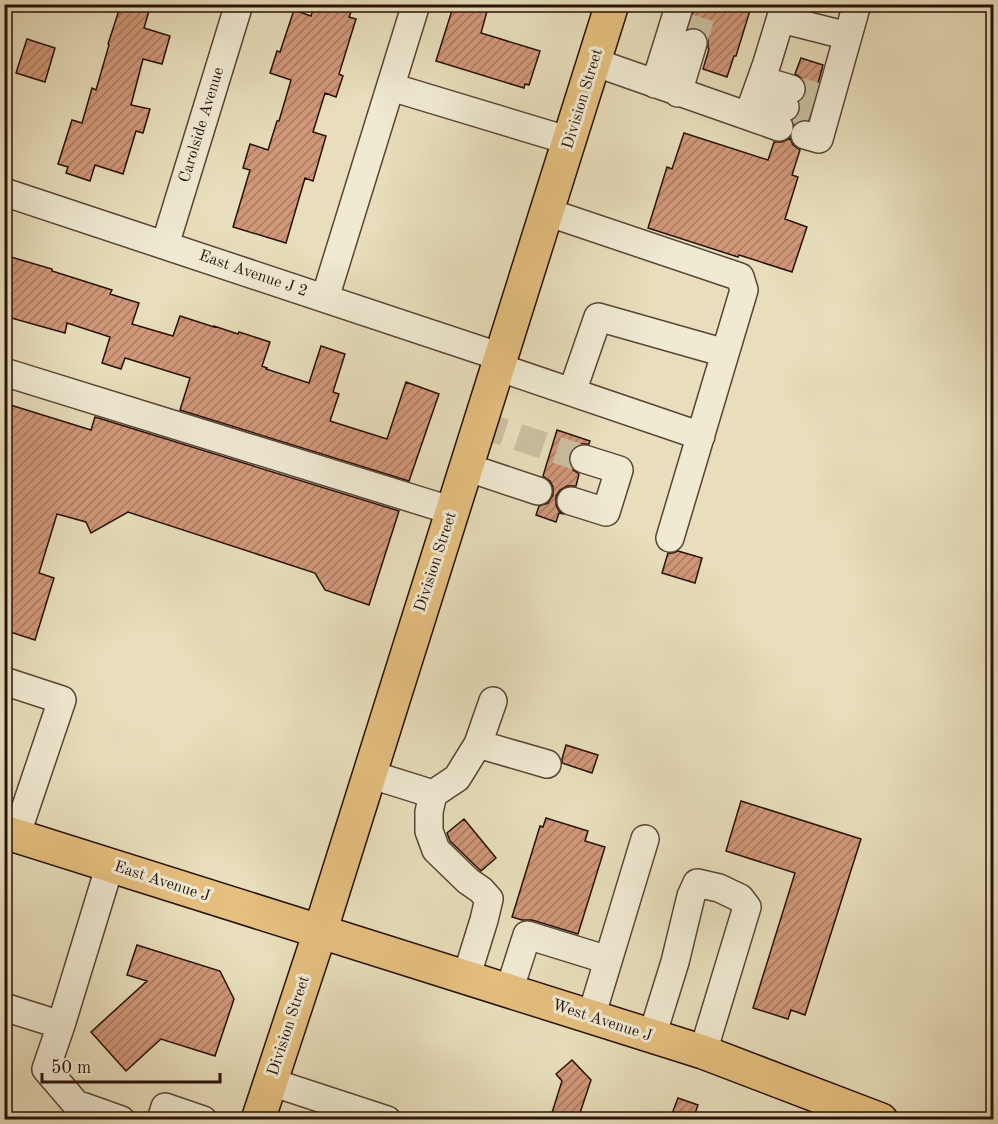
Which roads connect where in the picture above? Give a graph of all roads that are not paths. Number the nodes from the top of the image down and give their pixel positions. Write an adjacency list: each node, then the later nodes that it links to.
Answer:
1 (239, 4): 17 (street, Carolside Avenue)
2 (416, 4): 10 (street)
3 (612, 4): 9 (main road, Division Street)
4 (680, 4): 11 (street)
5 (855, 6): 7 (street)
6 (783, 12): 7 (street); 12 (street)
7 (849, 36): 13 (street)
8 (693, 43): 11 (street)
9 (594, 62): 11 (street); 14 (main road, Division Street)
10 (391, 87): 14 (street); 18 (street)
11 (667, 88): 12 (street)
12 (758, 89): 12 (street)
13 (820, 109)
14 (570, 141): 16 (main road, Division Street)
15 (4, 192): 17 (street, East Avenue J 2)
16 (547, 212): 19 (street); 20 (main road, Division Street)
17 (165, 245): 18 (street, East Avenue J 2)
18 (325, 298): 20 (street, East Avenue J 2)
19 (725, 353): 22 (street); 23 (street)
20 (500, 362): 22 (street, East Avenue J 2); 25 (main road, Division Street)
21 (4, 372): 28 (street)
22 (572, 392): 23 (street, East Avenue J 2)
23 (701, 436): 29 (street)
24 (584, 459): 27 (street)
25 (466, 467): 26 (street); 28 (main road, Division Street)
26 (538, 491)
27 (571, 501)
28 (453, 511): 34 (main road, Division Street)
29 (670, 538)
30 (4, 681): 36 (street)
31 (493, 701): 32 (street)
32 (478, 744): 33 (street); 35 (street)
33 (547, 764)
34 (369, 774): 35 (street); 39 (main road, Division Street)
35 (433, 794): 41 (street)
36 (10, 834): 38 (main road, East Avenue J)
37 (645, 839): 40 (street)
38 (110, 865): 39 (main road, East Avenue J); 45 (street)
39 (320, 932): 41 (main road, West Avenue J); 48 (main road, Division Street)
40 (608, 960): 42 (street); 44 (street)
41 (466, 978): 42 (main road, West Avenue J)
42 (509, 991): 44 (main road, West Avenue J)
43 (4, 1007): 45 (street)
44 (591, 1017): 46 (main road, West Avenue J)
45 (62, 1025): 49 (street)
46 (652, 1036): 47 (main road, West Avenue J); 47 (street)
47 (703, 1052): 54 (main road, West Avenue J)
48 (271, 1082): 52 (main road, Division Street); 53 (street)
49 (121, 1119)
50 (161, 1119): 51 (street)
51 (203, 1119)
52 (258, 1119)
53 (387, 1119)
54 (881, 1119)

